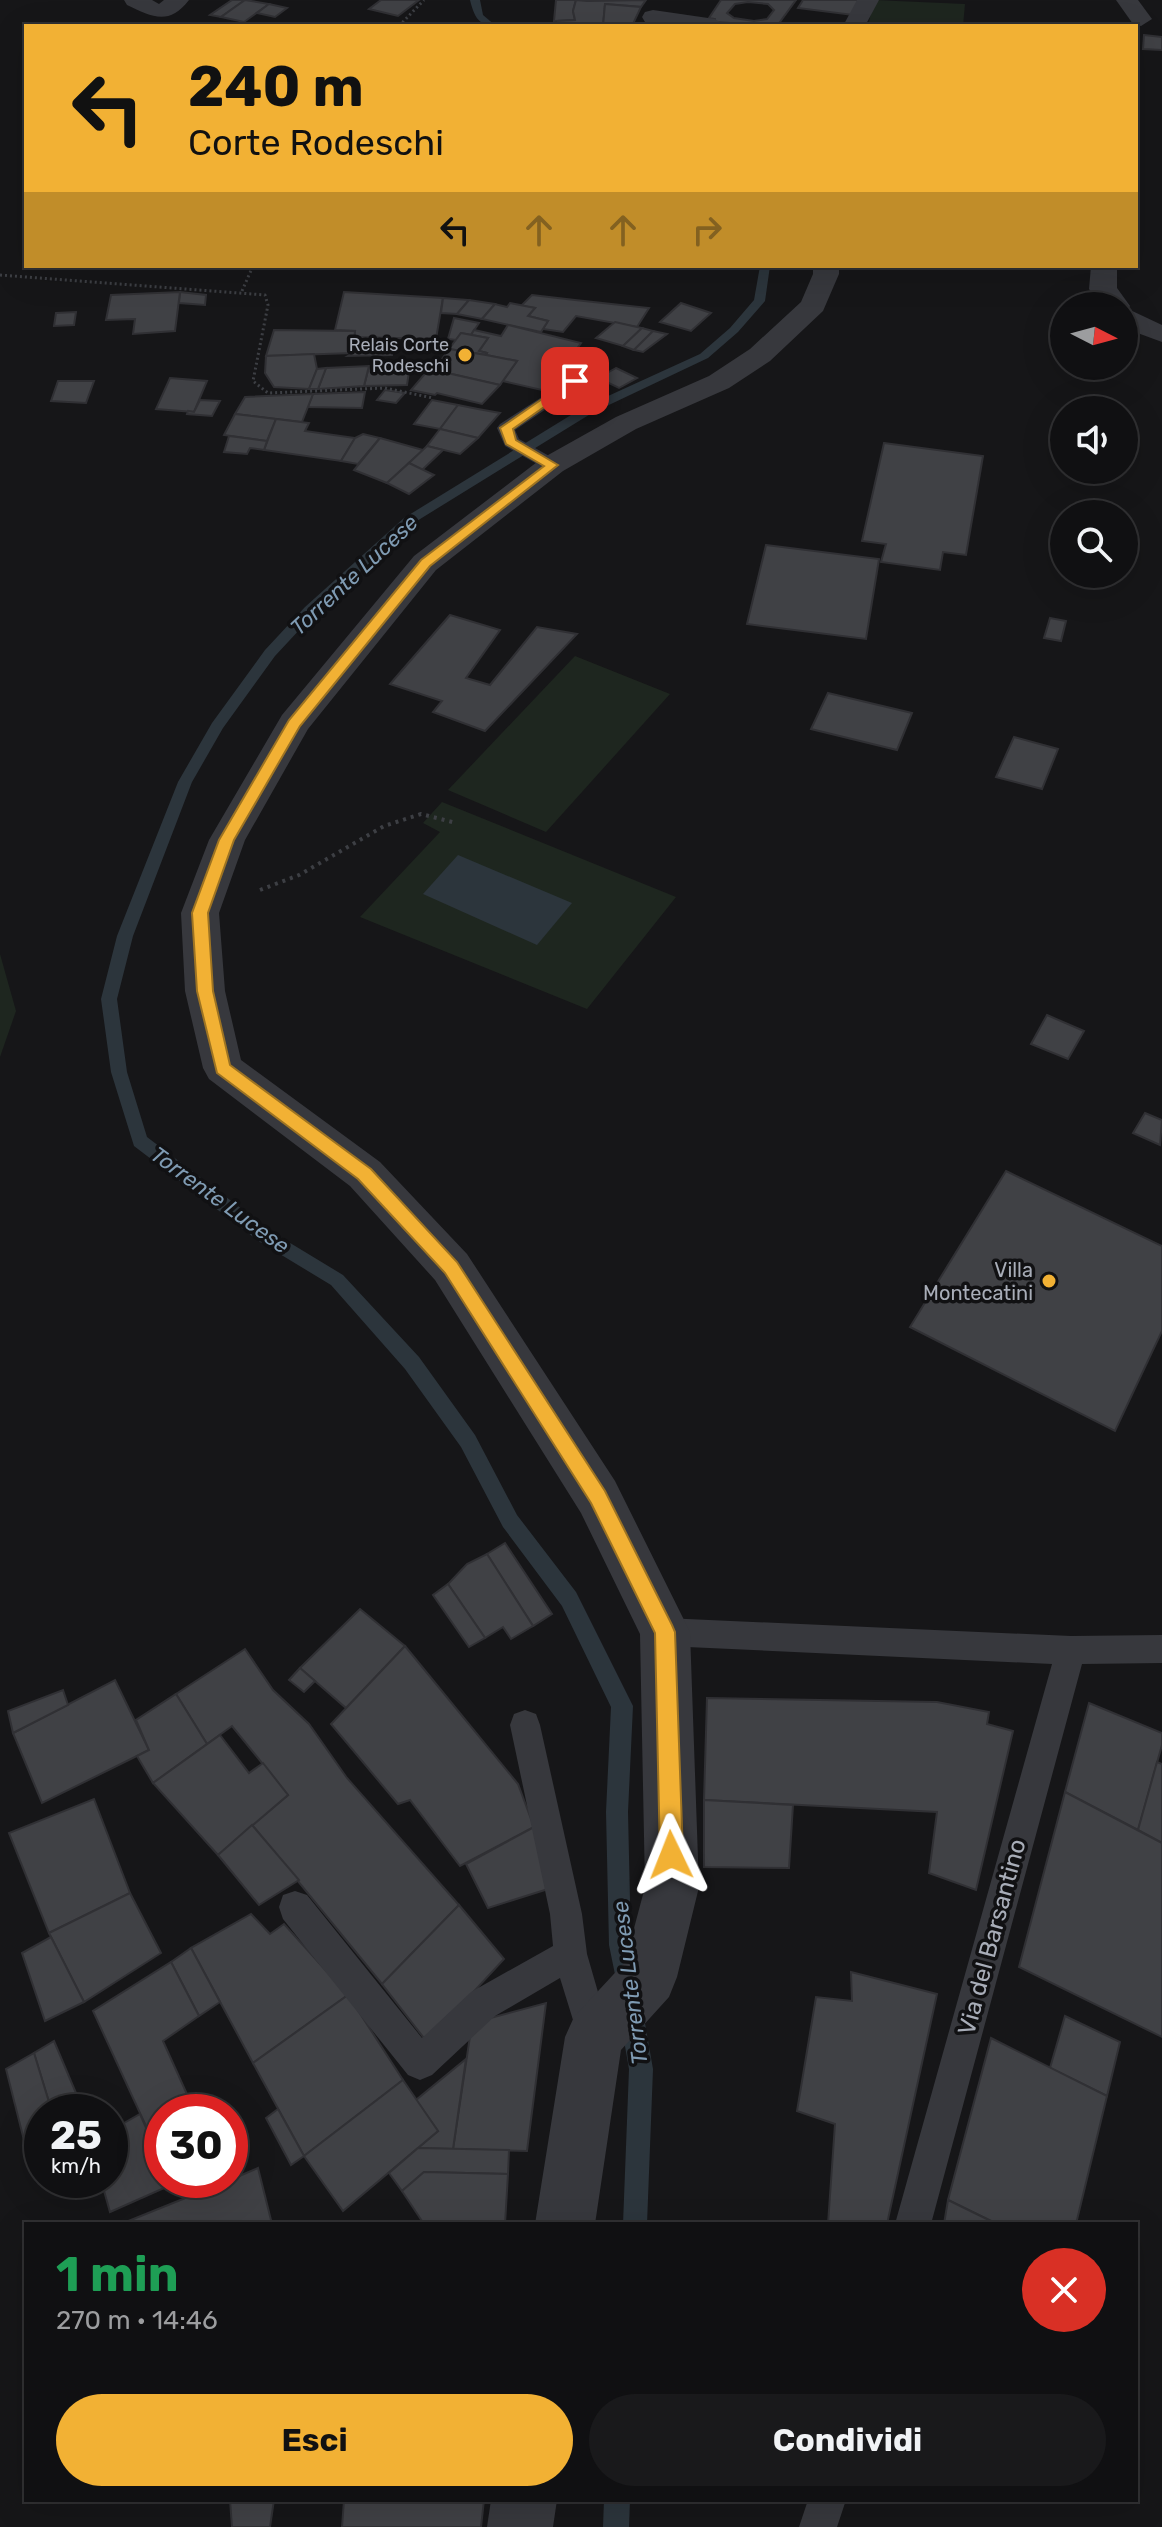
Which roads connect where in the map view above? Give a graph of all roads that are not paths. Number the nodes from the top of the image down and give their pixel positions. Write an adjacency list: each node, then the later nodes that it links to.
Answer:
1 (135, 0): 4 (street)
2 (868, 0): 8 (street)
3 (1127, 0): 6 (street)
4 (169, 7)
5 (655, 14): 7 (street)
6 (1141, 19)
7 (705, 24)
8 (855, 24)
9 (826, 268): 15 (street)
10 (1104, 268): 11 (street)
11 (1105, 292)
12 (1138, 324): 13 (street)
13 (1162, 334)
14 (598, 366): 15 (lane)
15 (548, 462): 16 (street)
16 (665, 1632): 18 (lane); 22 (street)
17 (1162, 1649): 18 (lane)
18 (1071, 1650): 24 (lane, Via del Barsantino)
19 (525, 1725): 21 (lane)
20 (295, 1907): 21 (lane)
21 (570, 1954): 22 (lane)
22 (596, 2034): 23 (street)
23 (565, 2222)
24 (914, 2222)
25 (524, 2502): 27 (street)
26 (826, 2502): 28 (lane)
27 (520, 2527)
28 (818, 2527)

